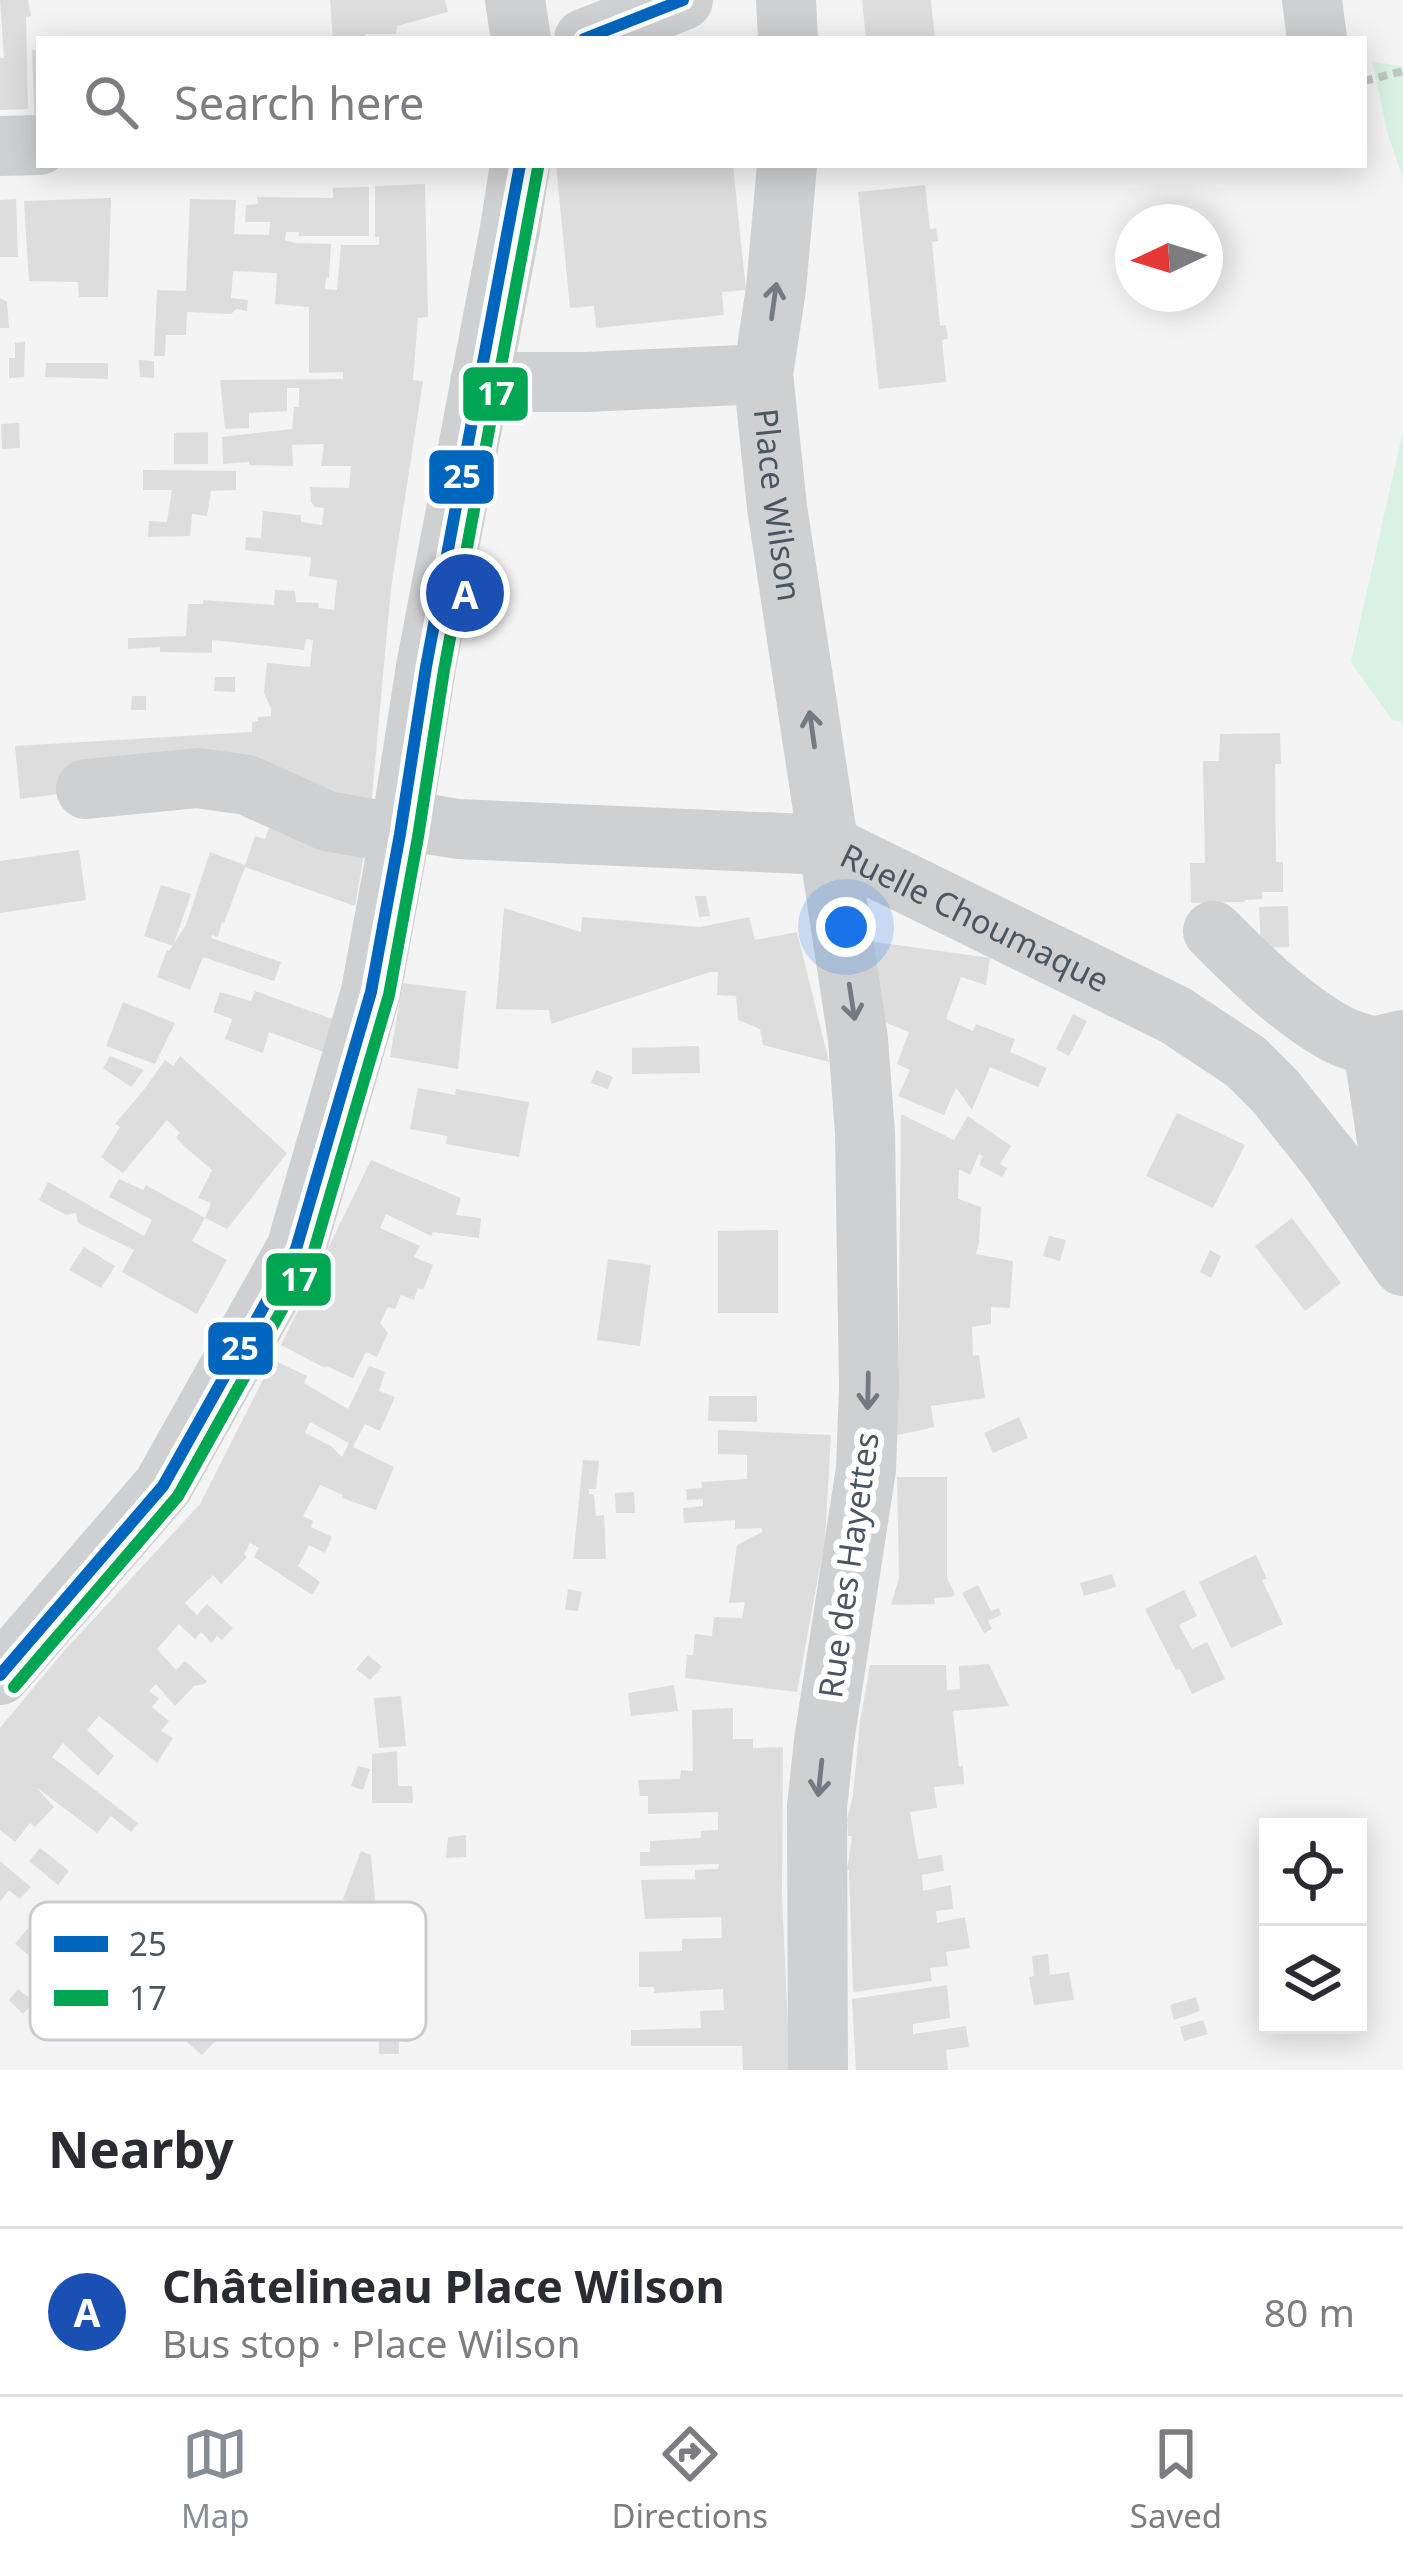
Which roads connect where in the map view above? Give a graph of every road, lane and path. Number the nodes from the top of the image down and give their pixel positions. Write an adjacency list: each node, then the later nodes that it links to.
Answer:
1 (515, 0): 5 (street)
2 (682, 0): 6 (street)
3 (786, 0): 7 (street)
4 (1312, 0): 8 (street)
5 (521, 36)
6 (592, 36)
7 (788, 36)
8 (1317, 36)
9 (1403, 70): 10 (path)
10 (1367, 80)
11 (36, 145): 12 (street)
12 (0, 146)
13 (519, 168): 16 (street)
14 (795, 168): 15 (street, Place Wilson, one-way to 14)
15 (763, 374): 16 (street); 19 (street, Place Wilson, one-way to 15)
16 (480, 382): 18 (street)
17 (86, 789): 18 (street, Ruelle Choumaque)
18 (401, 827): 19 (street, Ruelle Choumaque); 23 (street)
19 (828, 845): 22 (street, Ruelle Choumaque); 24 (street, Rue des Hayettes, one-way to 24)
20 (1213, 931): 21 (street)
21 (1388, 1043): 22 (street)
22 (1390, 1248)
23 (4, 1662)
24 (818, 2070)

